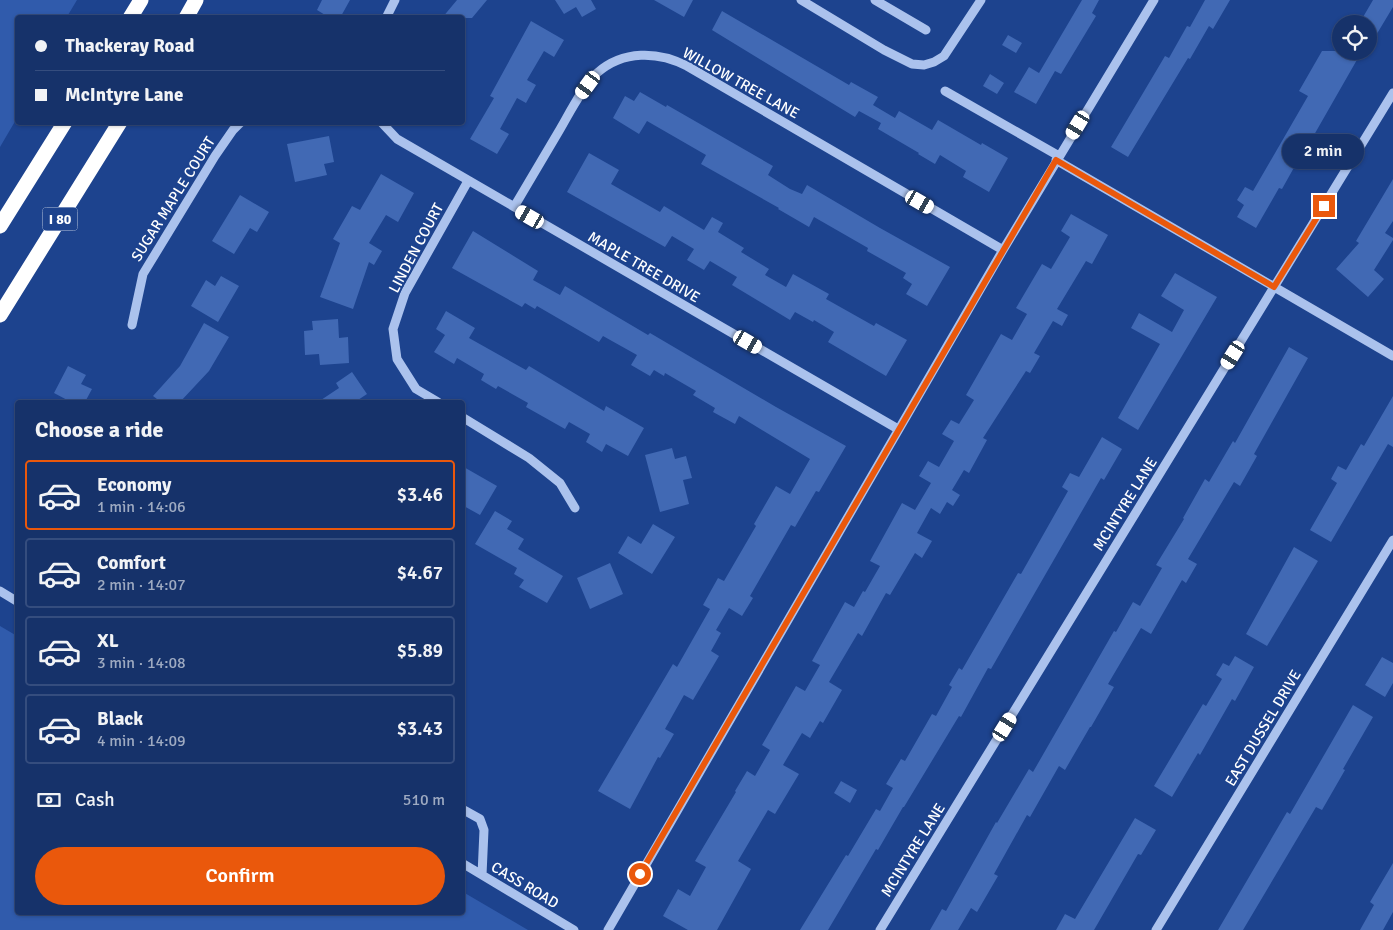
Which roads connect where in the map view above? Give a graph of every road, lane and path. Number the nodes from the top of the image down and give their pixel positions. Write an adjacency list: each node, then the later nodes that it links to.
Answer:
1 (141, 0): 8 (highway)
2 (196, 0): 9 (highway)
3 (395, 0): 10 (street)
4 (801, 0): 6 (street)
5 (875, 0): 11 (street)
6 (981, 0)
7 (1154, 0): 18 (street)
8 (132, 15)
9 (188, 15)
10 (388, 15)
11 (926, 30)
12 (946, 91): 18 (street)
13 (1393, 93): 23 (street, MCINTYRE LANE)
14 (63, 125): 21 (highway)
15 (118, 125): 24 (highway, I 80)
16 (238, 125): 25 (street, SUGAR MAPLE COURT)
17 (384, 125): 19 (street, MAPLE TREE DRIVE)
18 (1058, 158): 22 (street); 23 (street)
19 (468, 181): 20 (street, MAPLE TREE DRIVE); 27 (street, LINDEN COURT)
20 (514, 207): 22 (street, WILLOW TREE LANE); 29 (street, MAPLE TREE DRIVE)
21 (0, 226)
22 (1003, 250): 29 (street)
23 (1274, 287): 26 (street); 39 (street, MCINTYRE LANE)
24 (0, 315)
25 (132, 325)
26 (1393, 356)
27 (435, 400)
28 (465, 420): 30 (street)
29 (898, 429): 38 (street)
30 (575, 508)
31 (1393, 540): 40 (street, EAST DUSSEL DRIVE)
32 (0, 591): 33 (street)
33 (15, 600)
34 (465, 811): 36 (street)
35 (465, 865): 36 (street, CASS ROAD)
36 (482, 874): 37 (street, CASS ROAD)
37 (574, 930)
38 (608, 930)
39 (880, 930)
40 (1156, 930)

